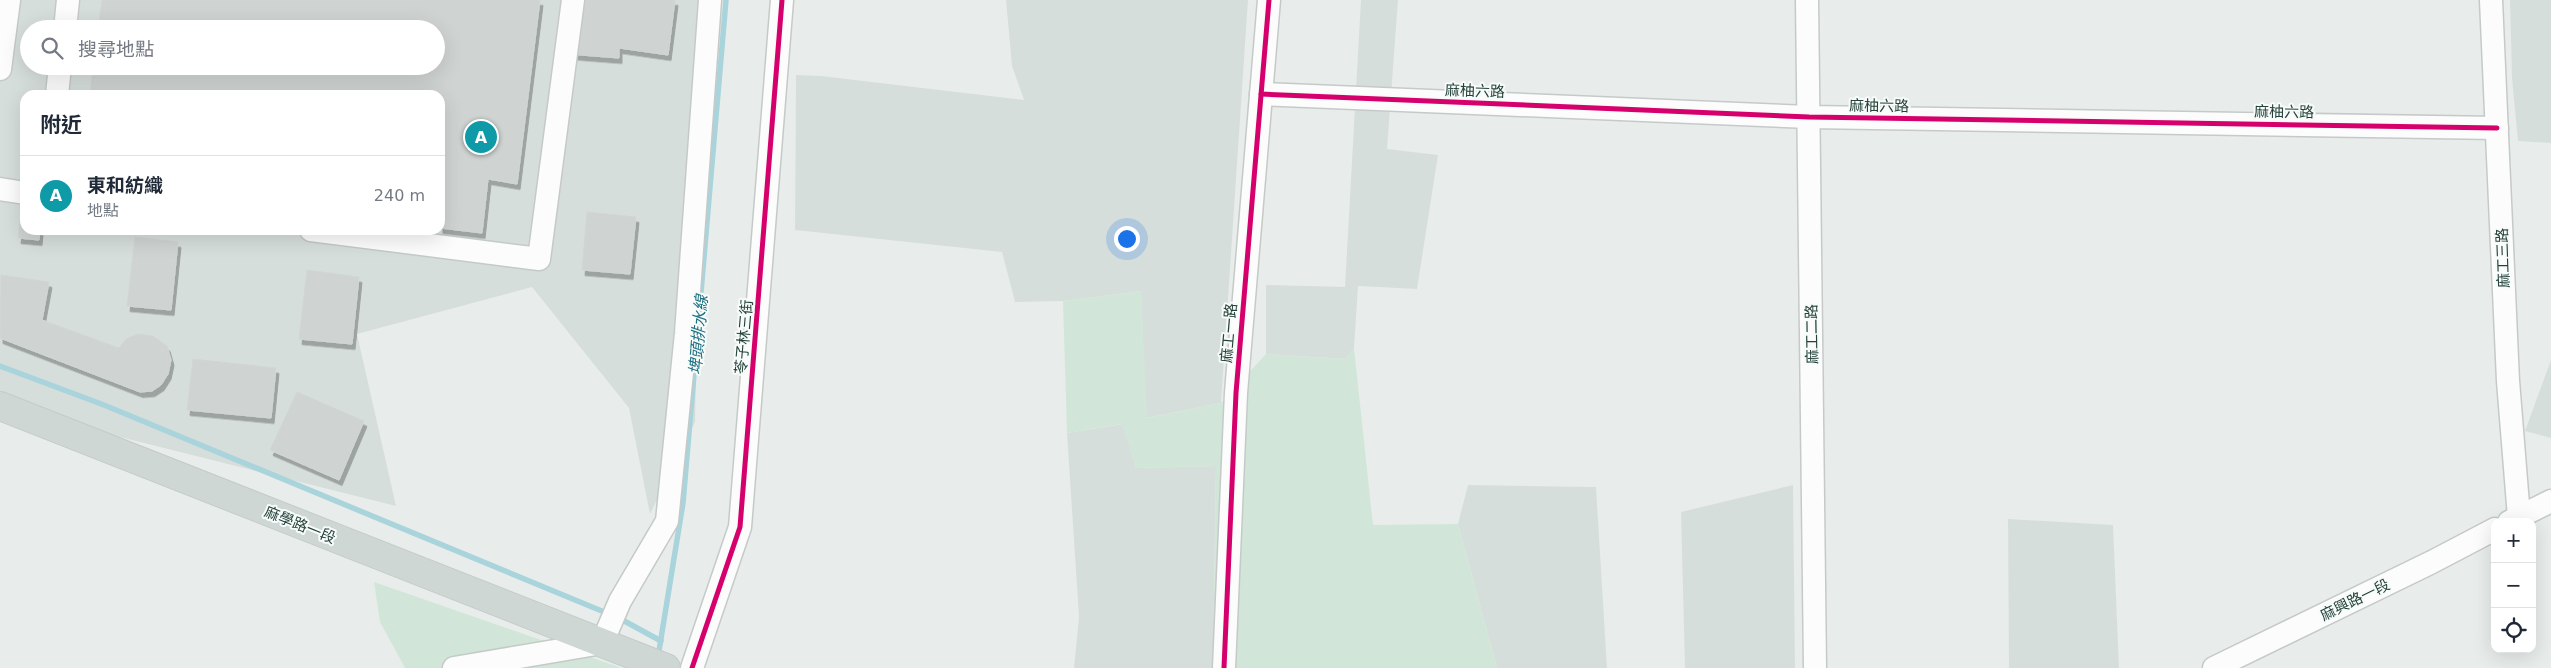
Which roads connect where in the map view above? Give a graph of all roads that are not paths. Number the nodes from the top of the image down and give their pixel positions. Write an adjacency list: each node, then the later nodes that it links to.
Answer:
1 (9, 0): 10 (street)
2 (68, 0): 9 (street)
3 (573, 0): 18 (street)
4 (710, 0): 24 (street)
5 (782, 0): 27 (street, 苓子林三街)
6 (1269, 0): 13 (street, 麻工一路)
7 (1807, 0): 14 (street, 麻工二路)
8 (2491, 0): 15 (street, 麻工三路)
9 (66, 20)
10 (0, 69)
11 (59, 75): 12 (street)
12 (58, 90)
13 (1262, 94): 14 (street, 麻柚六路); 28 (street, 麻工一路)
14 (1810, 117): 15 (street, 麻柚六路); 29 (street, 麻工二路)
15 (2497, 128): 21 (street, 麻工三路)
16 (0, 189): 17 (street)
17 (20, 192)
18 (350, 235)
19 (0, 406): 24 (main road, 麻學路一段)
20 (2551, 501): 22 (street)
21 (2514, 518)
22 (2516, 518)
23 (2491, 531): 30 (street, 麻興路一段)
24 (602, 643): 25 (street); 26 (main road, 麻學路一段)
25 (454, 668)
26 (666, 668)
27 (692, 668)
28 (1224, 668)
29 (1815, 668)
30 (2214, 668)

